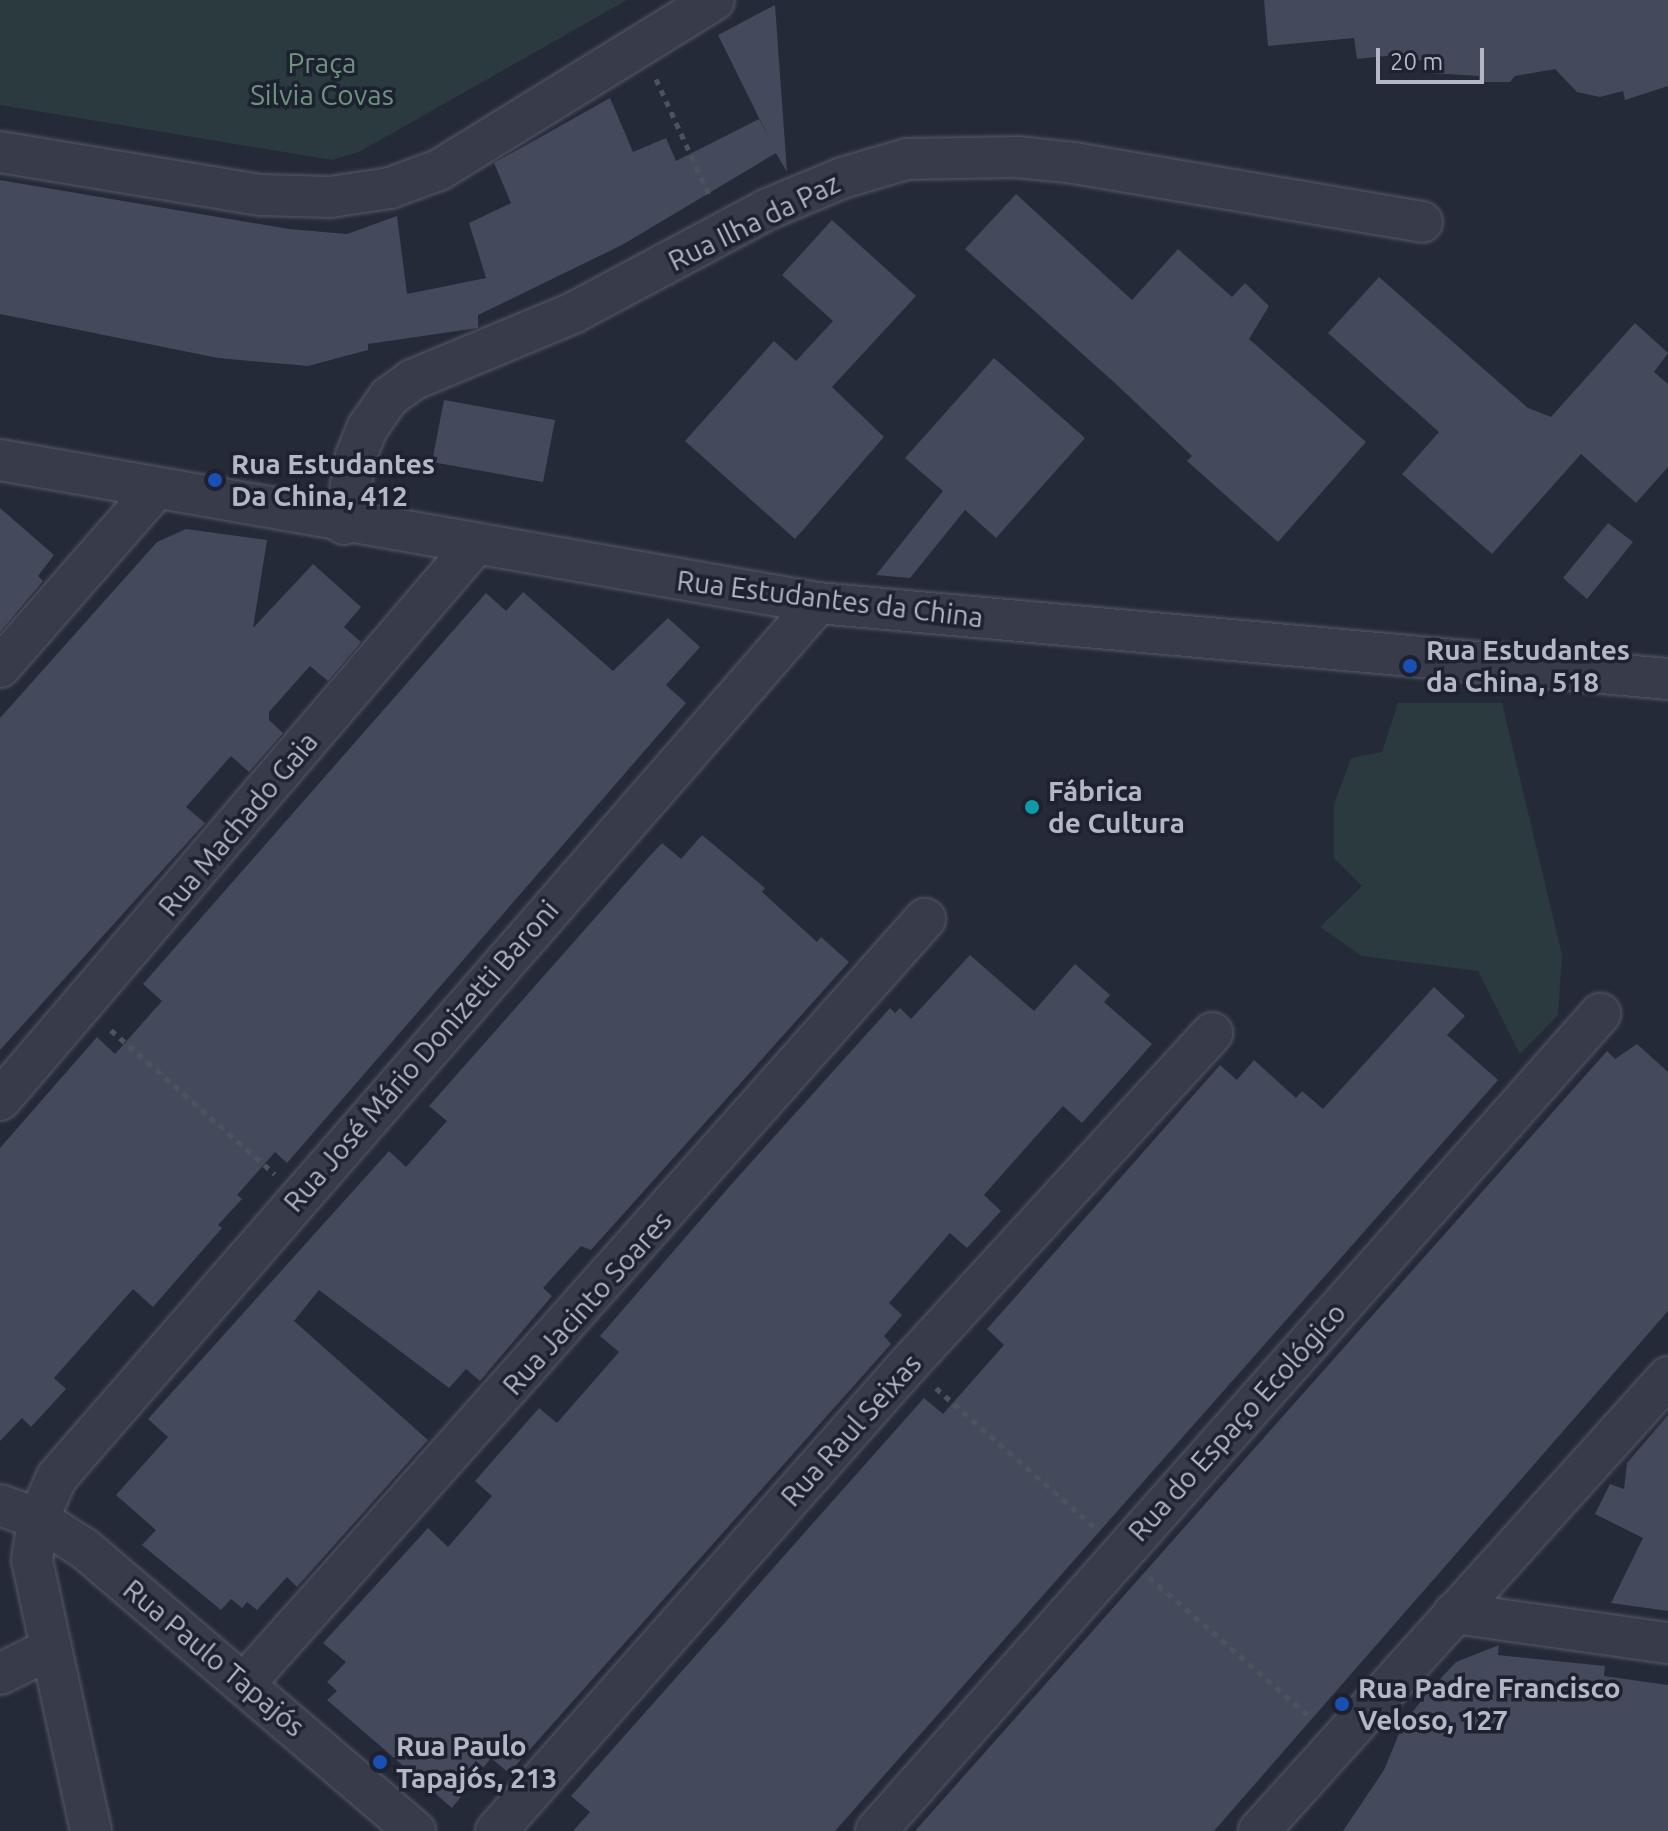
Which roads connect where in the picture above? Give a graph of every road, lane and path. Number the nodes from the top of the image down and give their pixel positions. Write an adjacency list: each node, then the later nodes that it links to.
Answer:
1 (714, 0): 2 (street)
2 (640, 46): 3 (street); 5 (path)
3 (0, 152)
4 (1422, 222): 5 (street, Rua Ilha da Paz)
5 (726, 233): 8 (street, Rua Ilha da Paz)
6 (0, 460): 7 (street, Rua Estudantes da China)
7 (156, 489): 8 (street, Rua Estudantes da China); 11 (street)
8 (344, 524): 9 (street, Rua Estudantes da China)
9 (474, 546): 10 (street, Rua Estudantes da China); 14 (street, Rua Machado Gaia)
10 (818, 603): 12 (street, Rua Estudantes da China); 18 (street, Rua José Mário Donizetti Baroni)
11 (0, 667)
12 (1668, 679)
13 (925, 919): 26 (street, Rua Jacinto Soares)
14 (83, 1005): 17 (street, Rua Machado Gaia); 18 (path)
15 (1600, 1014): 30 (street, Rua do Espaço Ecológico)
16 (1212, 1033): 29 (street, Rua Raul Seixas)
17 (0, 1100)
18 (299, 1195): 21 (street, Rua José Mário Donizetti Baroni)
19 (1668, 1377): 22 (street)
20 (0, 1505): 21 (street, Rua Paulo Tapajós)
21 (38, 1519): 24 (street, Rua José Mário Donizetti Baroni); 26 (street, Rua Paulo Tapajós)
22 (1454, 1613): 23 (street); 31 (street)
23 (1668, 1643)
24 (48, 1650): 25 (street); 27 (street, Rua José Mário Donizetti Baroni)
25 (0, 1674)
26 (245, 1683): 28 (street, Rua Paulo Tapajós)
27 (91, 1831)
28 (415, 1831)
29 (496, 1831)
30 (876, 1831)
31 (1259, 1831)

